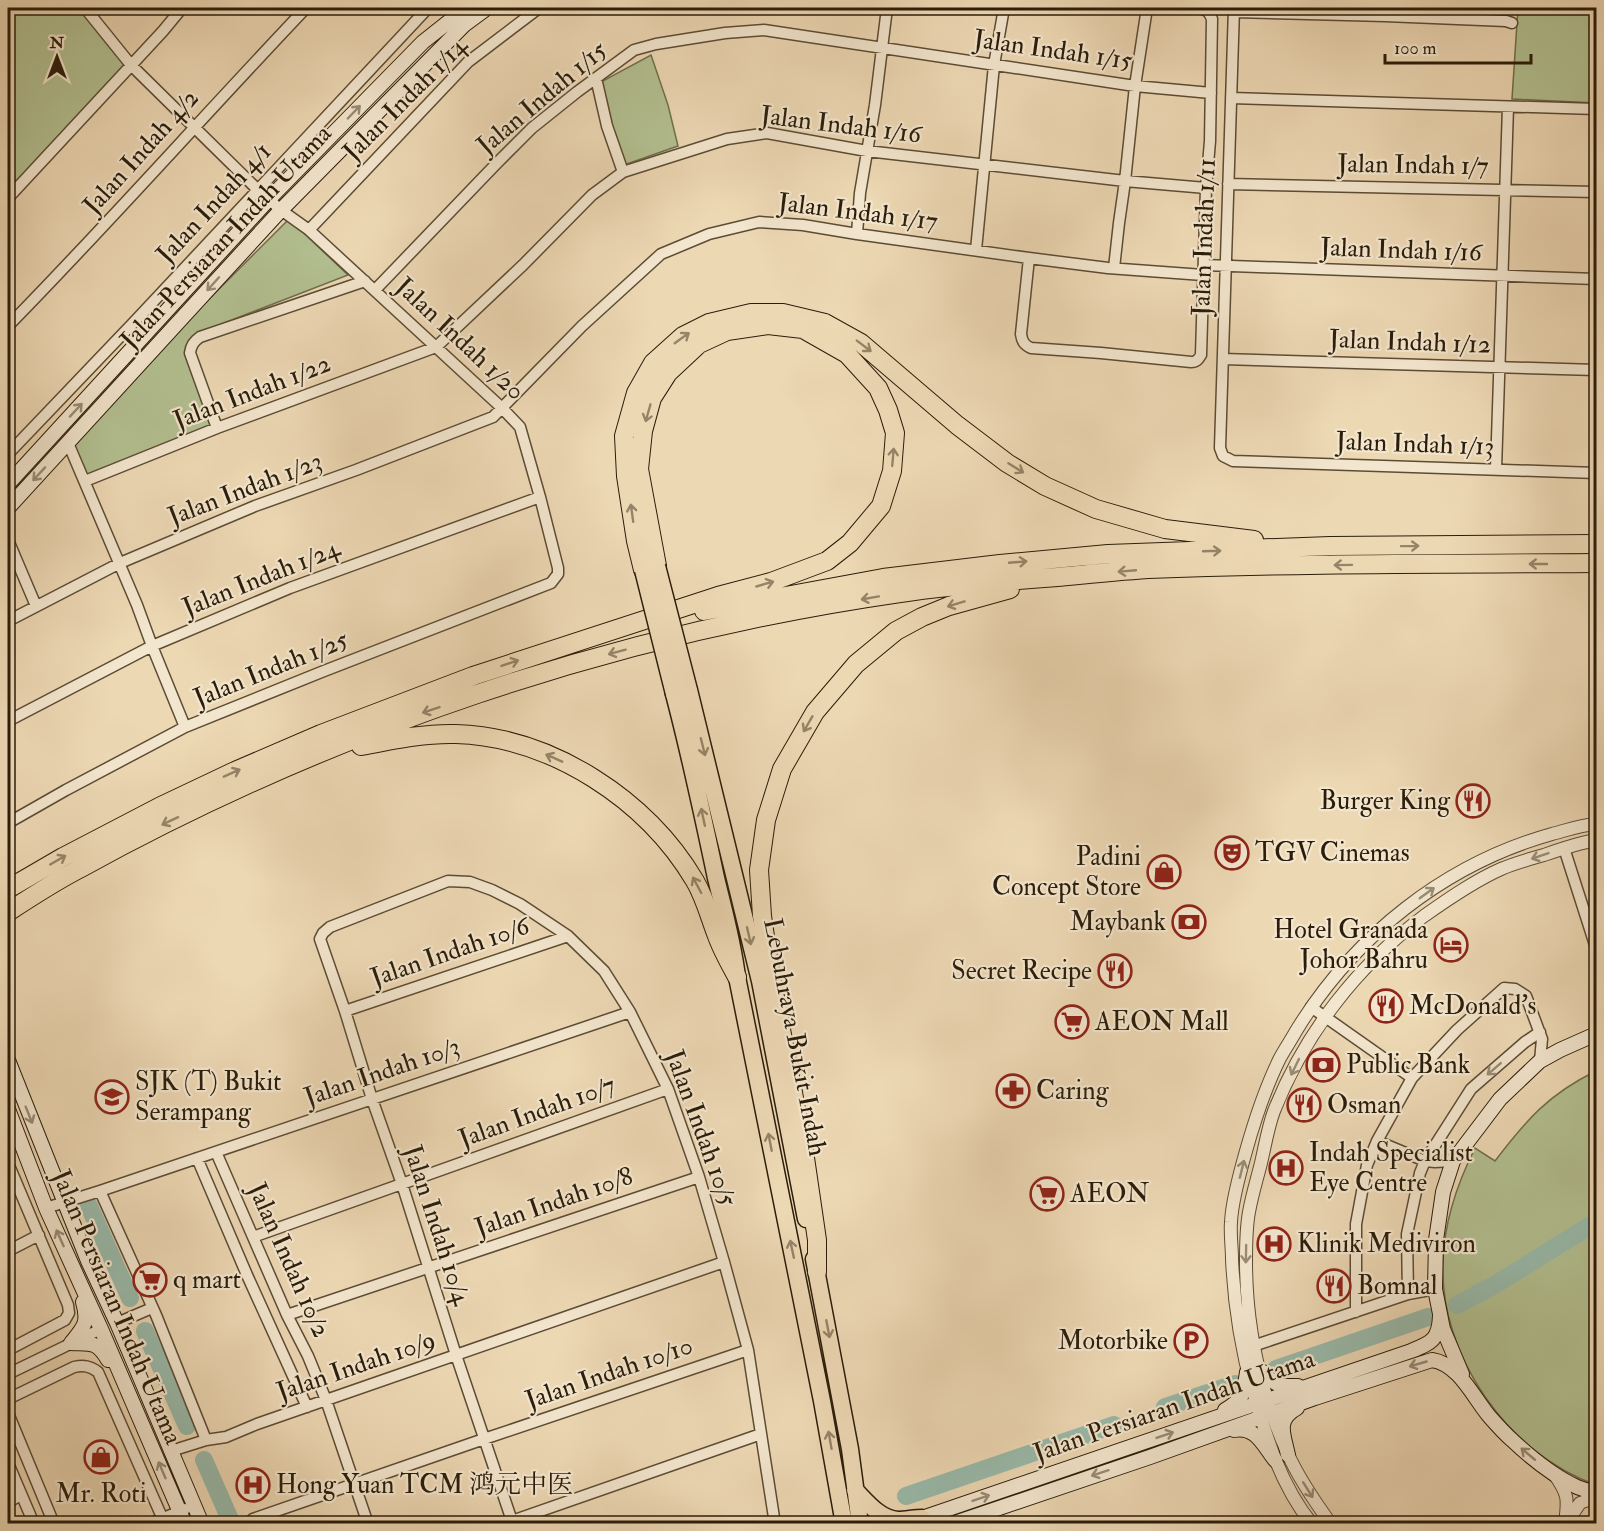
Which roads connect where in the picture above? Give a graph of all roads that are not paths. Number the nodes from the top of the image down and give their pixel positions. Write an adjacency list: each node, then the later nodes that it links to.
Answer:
1 (85, 8): 16 (street, Jalan Indah 1/20)
2 (182, 8): 16 (street)
3 (306, 8): 23 (street, Jalan Indah 4/2)
4 (424, 8): 30 (street, Jalan Indah 4/1)
5 (466, 8): 34 (main road, Jalan Persiaran Indah Utama, one-way to 5)
6 (487, 8): 35 (main road, Jalan Persiaran Indah Utama)
7 (539, 8): 36 (street, Jalan Indah 1/14)
8 (887, 8): 14 (street)
9 (1004, 8): 15 (street)
10 (1147, 8): 18 (street)
11 (1197, 8): 19 (street, Jalan Indah 1/11)
12 (1234, 10): 13 (street); 20 (street, Jalan Indah 1/11)
13 (1512, 23)
14 (882, 47): 15 (street, Jalan Indah 1/15); 17 (street, Jalan Indah 1/15); 24 (street)
15 (994, 64): 18 (street, Jalan Indah 1/15); 25 (street)
16 (131, 65): 23 (street, Jalan Indah 1/20); 33 (street)
17 (596, 78): 26 (street); 46 (street, Jalan Indah 1/15)
18 (1135, 86): 19 (street, Jalan Indah 1/15); 27 (street)
19 (1211, 93): 29 (street, Jalan Indah 1/11)
20 (1231, 98): 21 (street); 28 (street, Jalan Indah 1/11)
21 (1508, 107): 22 (street); 31 (street)
22 (1596, 109)
23 (194, 126): 30 (street, Jalan Indah 1/20); 47 (street, Jalan Indah 4/2)
24 (867, 151): 25 (street, Jalan Indah 1/16); 26 (street, Jalan Indah 1/16); 37 (street)
25 (984, 164): 27 (street, Jalan Indah 1/16); 38 (street)
26 (623, 172): 48 (street, Jalan Indah 1/16)
27 (1125, 181): 29 (street, Jalan Indah 1/16); 41 (street)
28 (1228, 184): 31 (street, Jalan Indah 1/7); 40 (street, Jalan Indah 1/11)
29 (1206, 188): 42 (street, Jalan Indah 1/11)
30 (257, 189): 34 (street, Jalan Indah 1/20); 55 (street, Jalan Indah 4/1)
31 (1505, 190): 32 (street, Jalan Indah 1/7); 43 (street)
32 (1596, 192)
33 (8, 198)
34 (269, 200): 35 (street, Jalan Indah 1/20); 60 (main road, Jalan Persiaran Indah Utama, one-way to 34)
35 (281, 210): 36 (street, Jalan Indah 1/20); 54 (main road, Jalan Persiaran Indah Utama, one-way to 54)
36 (309, 230): 45 (street, Jalan Indah 1/20)
37 (856, 234): 38 (street, Jalan Indah 1/17); 52 (street, Jalan Indah 1/17)
38 (976, 250): 39 (street, Jalan Indah 1/17)
39 (1029, 258): 41 (street, Jalan Indah 1/17); 42 (street, Jalan Indah 1/11)
40 (1226, 267): 42 (street, Jalan Indah 1/16); 43 (street, Jalan Indah 1/16); 49 (street, Jalan Indah 1/11)
41 (1114, 268): 42 (street, Jalan Indah 1/17)
42 (1204, 270)
43 (1502, 275): 44 (street, Jalan Indah 1/16); 50 (street)
44 (1596, 279)
45 (365, 281): 46 (street, Jalan Indah 1/20); 53 (street)
46 (375, 290): 48 (street, Jalan Indah 1/20)
47 (8, 326)
48 (436, 347): 52 (street, Jalan Indah 1/20); 53 (street, Jalan Indah 1/22)
49 (1223, 359): 50 (street, Jalan Indah 1/12); 56 (street, Jalan Indah 1/11)
50 (1499, 367): 51 (street, Jalan Indah 1/12); 57 (street)
51 (1596, 370)
52 (502, 408): 61 (street, Jalan Indah 1/20); 66 (street, Jalan Indah 1/23)
53 (217, 428): 59 (street, Jalan Indah 1/22)
54 (68, 443): 59 (street); 62 (main road, Jalan Persiaran Indah Utama, one-way to 62)
55 (8, 454)
56 (1233, 461): 57 (street, Jalan Indah 1/13)
57 (1496, 470): 58 (street, Jalan Indah 1/13)
58 (1596, 472)
59 (84, 481): 66 (street)
60 (8, 484)
61 (540, 497): 69 (street, Jalan Indah 1/20); 74 (street, Jalan Indah 1/24)
62 (8, 508)
63 (8, 540): 71 (street)
64 (1596, 544): 65 (highway, one-way to 64)
65 (1330, 546): 68 (highway, one-way to 65); 73 (highway, one-way to 65)
66 (120, 563): 71 (street, Jalan Indah 1/23); 74 (street)
67 (1596, 563): 70 (highway, one-way to 70)
68 (650, 568): 73 (highway, one-way to 68); 75 (highway, Lebuhraya Bukit Indah, bridge)
69 (558, 574): 77 (street, Jalan Indah 1/25)
70 (1095, 574): 78 (highway, one-way to 78); 122 (highway, one-way to 122)
71 (36, 606): 72 (street, Jalan Indah 1/23)
72 (8, 621)
73 (628, 625): 83 (highway, one-way to 73)
74 (152, 646): 76 (street, Jalan Indah 1/24); 77 (street)
75 (682, 692): 88 (highway, Lebuhraya Bukit Indah, one-way to 75); 122 (highway, Lebuhraya Bukit Indah, one-way to 122)
76 (8, 721)
77 (186, 727): 79 (street, Jalan Indah 1/25)
78 (319, 754): 84 (highway, one-way to 84); 88 (highway, one-way to 78)
79 (8, 823)
80 (1596, 824): 89 (street, one-way to 80)
81 (1596, 840): 82 (street)
82 (1564, 848): 87 (street); 92 (street, one-way to 92)
83 (8, 890)
84 (8, 912)
85 (568, 936): 86 (street, Jalan Indah 10/5); 90 (street, Jalan Indah 10/6); 91 (street, Jalan Indah 10/5)
86 (320, 939): 90 (street, Jalan Indah 10/4)
87 (1596, 948)
88 (737, 977): 161 (highway, Lebuhraya Bukit Indah, one-way to 88)
89 (1311, 1007): 92 (street); 137 (street, one-way to 89)
90 (345, 1011): 100 (street, Jalan Indah 10/4)
91 (630, 1012): 99 (street, Jalan Indah 10/5); 100 (street, Jalan Indah 10/3)
92 (1325, 1017): 98 (street); 133 (street, one-way to 133)
93 (1596, 1034): 95 (main road, Jalan Persiaran Indah Utama)
94 (1541, 1036): 95 (street); 97 (street); 98 (street); 106 (street, one-way to 106)
95 (1560, 1050): 97 (main road, Jalan Persiaran Indah Utama)
96 (8, 1060): 112 (main road, Jalan Persiaran Indah Utama, one-way to 112)
97 (1540, 1061): 105 (main road, Jalan Persiaran Indah Utama)
98 (1412, 1078): 102 (street)
99 (668, 1089): 108 (street, Jalan Indah 10/5); 110 (street, Jalan Indah 10/7)
100 (372, 1100): 103 (street, Jalan Indah 10/3); 110 (street, Jalan Indah 10/4)
101 (8, 1109): 113 (main road, Jalan Persiaran Indah Utama)
102 (1377, 1141): 106 (street); 127 (street)
103 (216, 1152): 104 (street, Jalan Indah 10/3); 115 (street, Jalan Indah 10/2)
104 (197, 1158): 111 (street, Jalan Indah 10/3); 123 (street)
105 (1453, 1161): 106 (street); 109 (main road, Jalan Persiaran Indah Utama)
106 (1430, 1162): 109 (street); 125 (street)
107 (8, 1163): 114 (street)
108 (699, 1177): 118 (street, Jalan Indah 10/5); 121 (street, Jalan Indah 10/8)
109 (1447, 1178): 124 (main road, Jalan Persiaran Indah Utama)
110 (402, 1184): 115 (street, Jalan Indah 10/7); 121 (street, Jalan Indah 10/4)
111 (100, 1191): 112 (street, Jalan Indah 10/3); 126 (street)
112 (64, 1203): 113 (street, Jalan Indah 10/3); 117 (main road, Jalan Persiaran Indah Utama)
113 (46, 1208): 119 (main road, Jalan Persiaran Indah Utama, one-way to 113)
114 (39, 1236): 116 (street); 134 (street)
115 (253, 1237): 120 (street, Jalan Indah 10/2)
116 (8, 1251)
117 (88, 1261): 130 (main road, Jalan Persiaran Indah Utama); 131 (main road)
118 (724, 1262): 135 (street, Jalan Indah 10/5); 136 (street, Jalan Indah 10/9)
119 (73, 1267): 131 (main road, Jalan Persiaran Indah Utama); 132 (main road)
120 (266, 1267): 123 (street); 128 (street, Jalan Indah 10/2)
121 (428, 1269): 128 (street, Jalan Indah 10/8); 136 (street, Jalan Indah 10/4)
122 (817, 1272): 158 (highway, Lebuhraya Bukit Indah, one-way to 158)
123 (247, 1275): 145 (street)
124 (1435, 1289): 125 (street); 129 (main road, Jalan Persiaran Indah Utama)
125 (1408, 1294): 127 (street)
126 (152, 1308): 130 (street); 152 (street)
127 (1356, 1312): 133 (street)
128 (287, 1316): 144 (street, Jalan Indah 10/2)
129 (1440, 1316): 140 (main road, Jalan Persiaran Indah Utama); 142 (main road, Jalan Persiaran Indah Utama)
130 (117, 1323): 139 (main road, Jalan Persiaran Indah Utama)
131 (101, 1329): 132 (street); 139 (main road); 141 (main road, Jalan Persiaran Indah Utama)
132 (71, 1342): 138 (street); 141 (main road)
133 (1253, 1346): 137 (street)
134 (8, 1350)
135 (748, 1350): 150 (street, Jalan Indah 10/5); 151 (street, Jalan Indah 10/10)
136 (456, 1355): 144 (street, Jalan Indah 10/9); 151 (street, Jalan Indah 10/4)
137 (1253, 1370): 142 (main road); 146 (street); 148 (main road)
138 (8, 1374)
139 (142, 1382): 153 (main road, Jalan Persiaran Indah Utama)
140 (1467, 1384): 142 (main road, Jalan Persiaran Indah Utama, one-way to 142); 156 (main road, Jalan Persiaran Indah Utama, one-way to 140)
141 (128, 1392): 164 (main road, Jalan Persiaran Indah Utama, one-way to 141)
142 (1313, 1392): 146 (main road, Jalan Persiaran Indah Utama); 154 (main road)
143 (8, 1399): 166 (street)
144 (326, 1400): 145 (street, Jalan Indah 10/9); 157 (street, Jalan Indah 10/2)
145 (307, 1407): 152 (street, Jalan Indah 10/9)
146 (1264, 1408): 148 (main road, Jalan Persiaran Indah Utama); 149 (main road, Jalan Persiaran Indah Utama); 154 (street)
147 (8, 1413): 169 (street)
148 (1208, 1420): 165 (main road, Jalan Persiaran Indah Utama, one-way to 148)
149 (1215, 1433): 154 (main road); 179 (main road, Jalan Persiaran Indah Utama, one-way to 179)
150 (761, 1434): 167 (street); 174 (street, Jalan Indah 10/5)
151 (484, 1439): 157 (street, Jalan Indah 10/10); 167 (street, Jalan Indah 10/4)
152 (206, 1440): 153 (street, Jalan Indah 10/9)
153 (171, 1451): 163 (main road, Jalan Persiaran Indah Utama)
154 (1281, 1458): 180 (street); 181 (street, one-way to 181)
155 (8, 1463): 159 (street)
156 (1553, 1473): 160 (main road, Jalan Persiaran Indah Utama); 182 (street)
157 (355, 1484): 172 (street, Jalan Indah 10/10); 173 (street, Jalan Indah 10/2)
158 (855, 1490): 165 (highway); 177 (highway, Lebuhraya Bukit Indah)
159 (21, 1495): 162 (street); 168 (street)
160 (1596, 1495): 182 (street)
161 (840, 1498): 175 (highway); 176 (highway, Lebuhraya Bukit Indah)
162 (8, 1502)
163 (194, 1506): 164 (street); 171 (main road, Jalan Persiaran Indah Utama)
164 (182, 1517): 166 (street)
165 (922, 1518): 178 (main road, Jalan Persiaran Indah Utama)
166 (163, 1521): 170 (street)
167 (510, 1523)
168 (34, 1524)
169 (54, 1524)
170 (149, 1524)
171 (202, 1524)
172 (247, 1524)
173 (368, 1524)
174 (776, 1524)
175 (837, 1524)
176 (844, 1524)
177 (860, 1524)
178 (905, 1524)
179 (952, 1524)
180 (1312, 1524)
181 (1331, 1524)
182 (1565, 1524)

